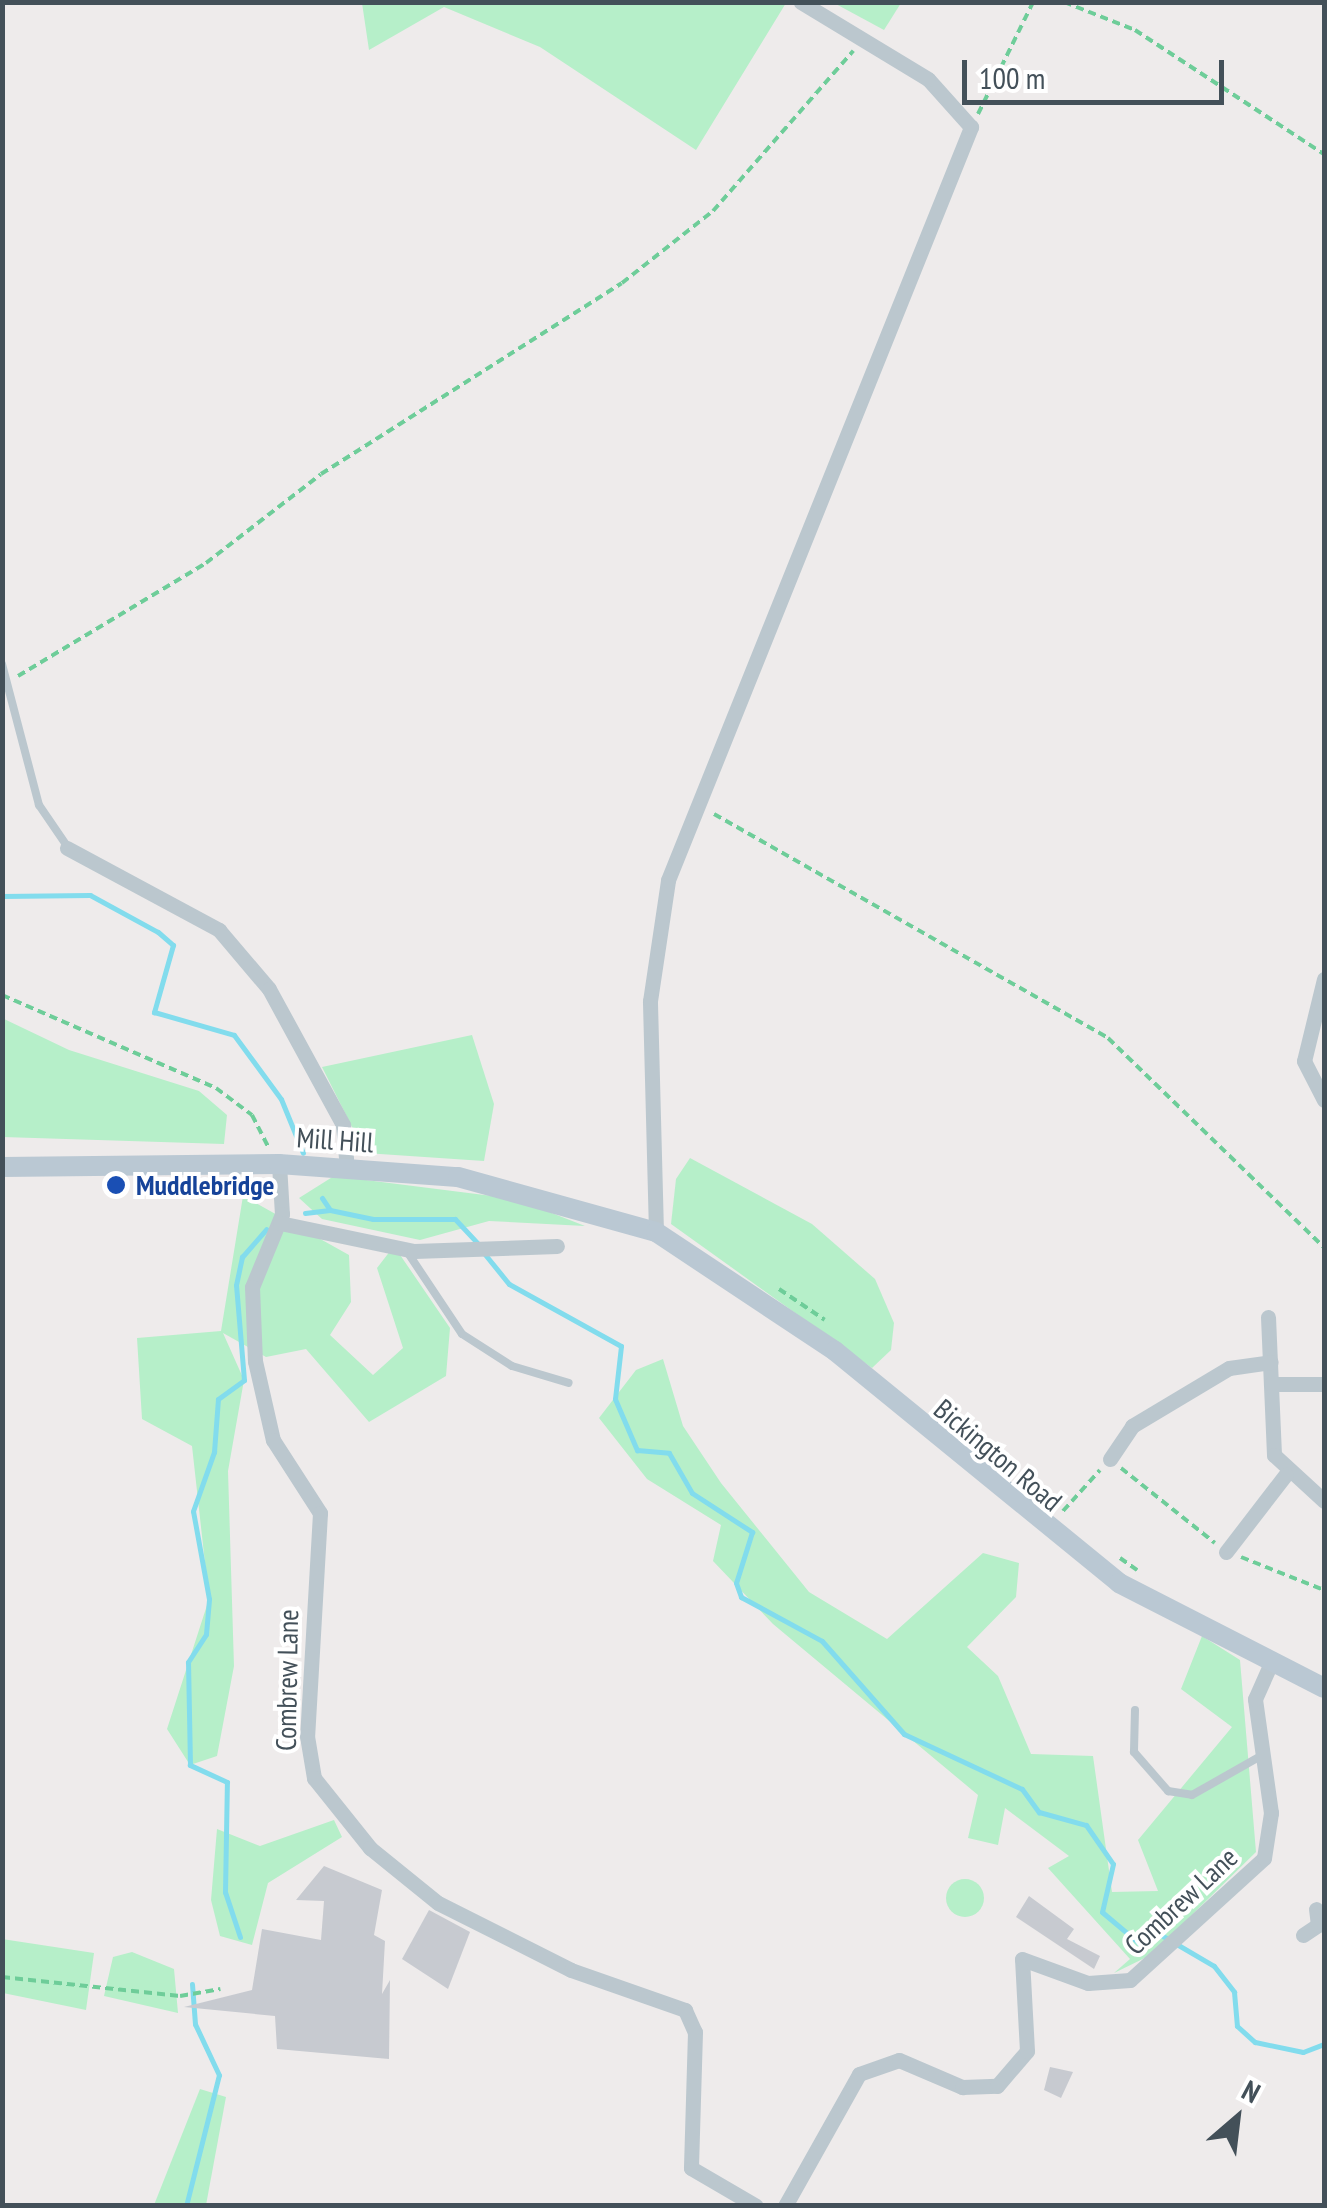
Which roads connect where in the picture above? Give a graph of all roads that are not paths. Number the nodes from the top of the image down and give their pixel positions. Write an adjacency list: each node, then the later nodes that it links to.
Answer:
1 (800, 2): 10 (street)
2 (2, 664): 3 (lane)
3 (68, 848): 8 (street)
4 (1324, 990): 5 (street)
5 (1324, 1100)
6 (279, 1164): 7 (main road, Mill Hill); 8 (main road, Mill Hill); 9 (street, Combrew Lane)
7 (2, 1167)
8 (347, 1169): 10 (main road, Mill Hill)
9 (280, 1223): 12 (street); 28 (street, Combrew Lane)
10 (656, 1232): 22 (main road, Bickington Road)
11 (557, 1246): 12 (street)
12 (406, 1249): 15 (lane)
13 (1268, 1317): 14 (street)
14 (1271, 1362): 16 (street); 18 (street)
15 (569, 1383)
16 (1272, 1384): 17 (street); 19 (street)
17 (1324, 1384)
18 (1110, 1459)
19 (1286, 1474): 20 (street); 21 (street)
20 (1324, 1500)
21 (1226, 1552)
22 (1271, 1663): 23 (main road, Bickington Road); 25 (street, Combrew Lane)
23 (1324, 1688)
24 (1135, 1710): 25 (lane)
25 (1261, 1756): 29 (street, Combrew Lane)
26 (1320, 1921): 27 (street)
27 (1303, 1934)
28 (756, 2206)
29 (786, 2206)

